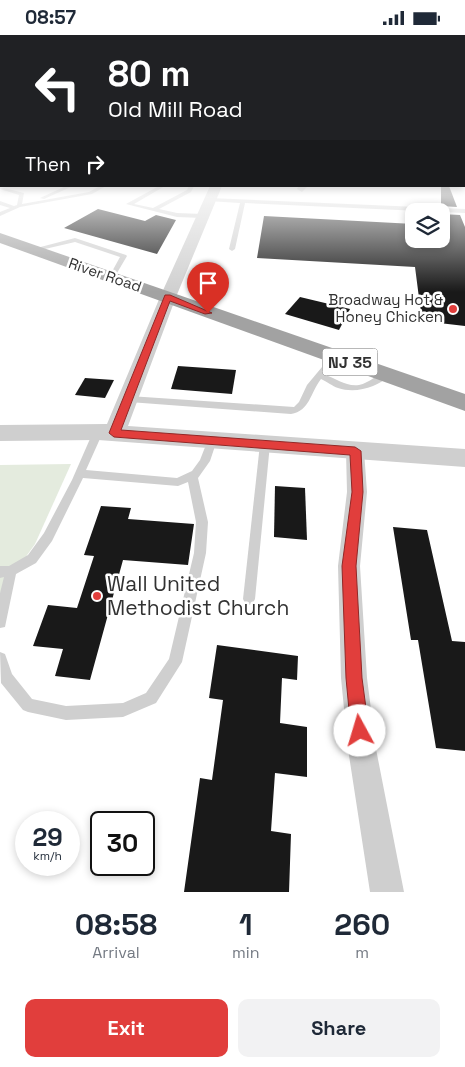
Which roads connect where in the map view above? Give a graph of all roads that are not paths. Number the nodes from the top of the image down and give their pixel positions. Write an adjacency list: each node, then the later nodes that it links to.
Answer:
1 (162, 212): 4 (lane)
2 (205, 212): 4 (street)
3 (240, 212): 6 (lane)
4 (203, 216): 9 (street)
5 (0, 238): 7 (highway, River Road / NJ 35)
6 (232, 249)
7 (32, 250): 8 (highway, River Road / NJ 35); 8 (lane)
8 (112, 277): 9 (highway, River Road / NJ 35)
9 (168, 297): 10 (highway, River Road / NJ 35); 13 (street)
10 (335, 357): 11 (highway, River Road / NJ 35); 12 (lane)
11 (386, 375): 12 (lane); 14 (highway, River Road / NJ 35)
12 (319, 376): 13 (lane)
13 (129, 399): 16 (street)
14 (465, 403)
15 (0, 433): 16 (street)
16 (106, 433): 17 (street); 21 (lane)
17 (212, 440): 18 (street); 22 (lane)
18 (265, 444): 19 (street); 24 (lane)
19 (355, 451): 20 (street); 27 (street)
20 (465, 458)
21 (80, 474): 22 (lane); 23 (lane)
22 (192, 476): 26 (lane)
23 (6, 571): 25 (lane)
24 (249, 599)
25 (0, 622)
26 (0, 659)
27 (386, 892)

